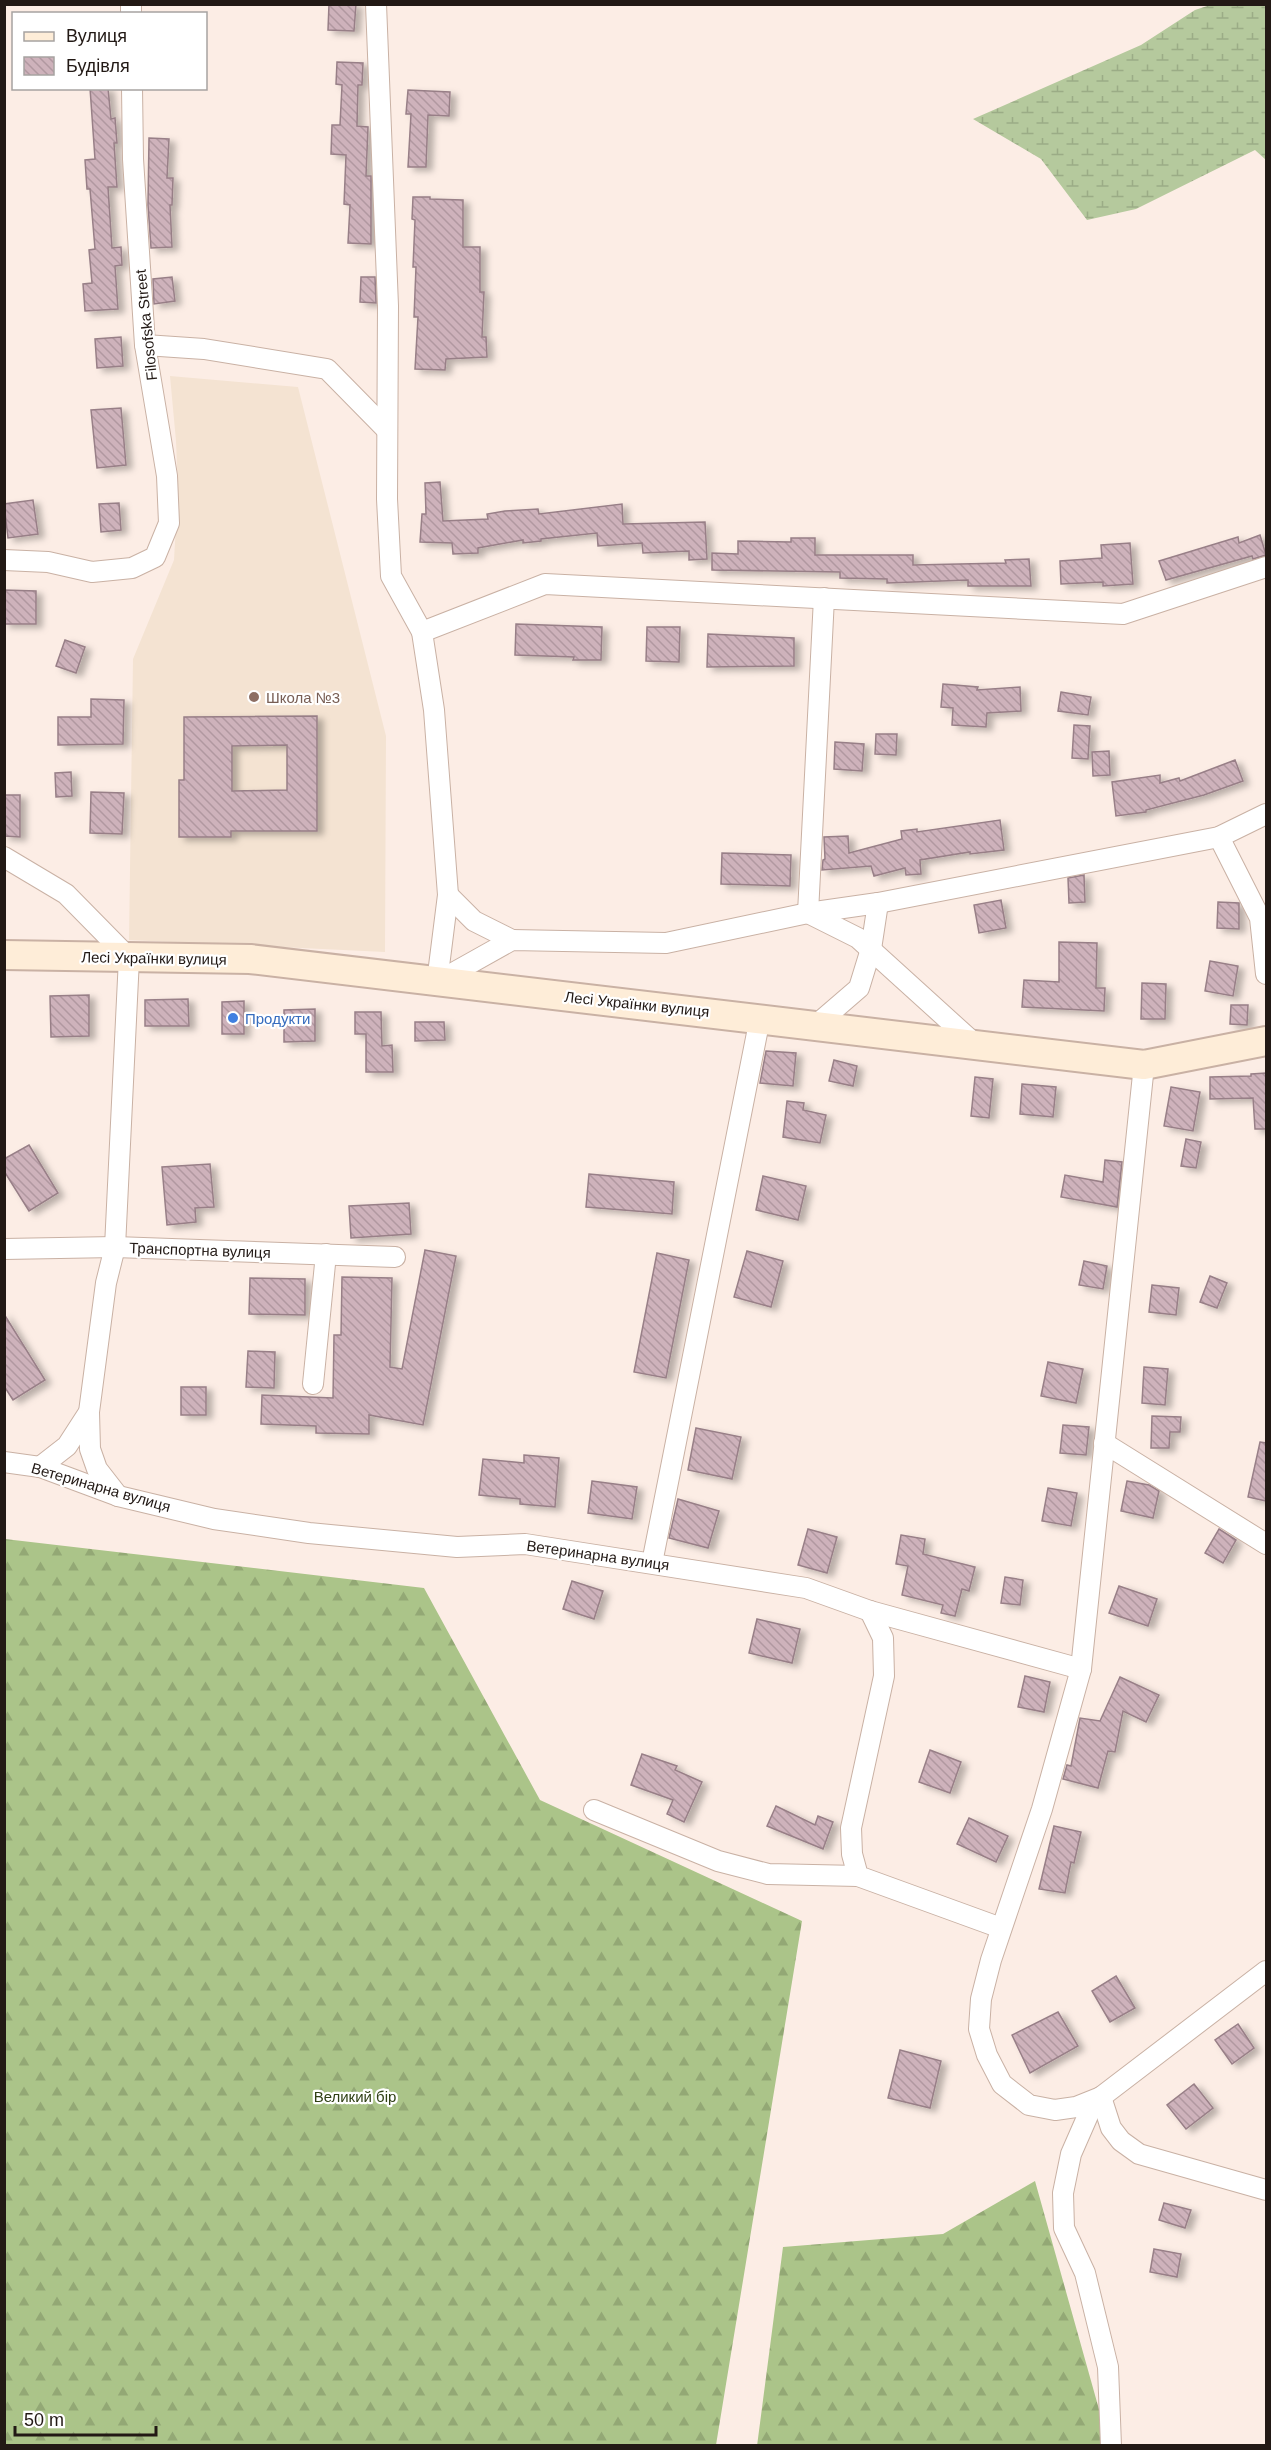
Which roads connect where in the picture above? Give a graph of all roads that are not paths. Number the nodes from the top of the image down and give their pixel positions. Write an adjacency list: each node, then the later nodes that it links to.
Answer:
1 (376, 4): 4 (street)
2 (132, 90): 3 (street, Filosofska Street)
3 (145, 345): 4 (street); 5 (street, Filosofska Street)
4 (387, 430): 8 (street)
5 (4, 560)
6 (1266, 567): 7 (street)
7 (824, 598): 8 (street); 14 (street)
8 (422, 632): 12 (street)
9 (1266, 814): 10 (street)
10 (1219, 837): 13 (street); 19 (street)
11 (4, 856): 18 (street)
12 (448, 895): 15 (street); 20 (street)
13 (878, 903): 14 (street); 16 (street)
14 (808, 913): 15 (street); 16 (street)
15 (512, 940): 20 (street)
16 (871, 949): 22 (street); 24 (street)
17 (4, 955): 18 (street, Лесі Українки вулиця)
18 (129, 958): 20 (street, Лесі Українки вулиця); 26 (street)
19 (1266, 974)
20 (437, 982): 21 (street, Лесі Українки вулиця)
21 (760, 1018): 22 (street, Лесі Українки вулиця); 37 (street)
22 (816, 1025): 24 (street, Лесі Українки вулиця)
23 (1266, 1041): 25 (street, Лесі Українки вулиця)
24 (976, 1045): 25 (street, Лесі Українки вулиця)
25 (1144, 1065): 32 (street)
26 (115, 1247): 27 (street, Транспортна вулиця); 28 (street, Транспортна вулиця); 31 (street)
27 (4, 1249)
28 (326, 1254): 29 (street, Транспортна вулиця); 30 (street)
29 (394, 1257)
30 (313, 1384)
31 (89, 1412): 34 (street); 35 (street)
32 (1104, 1443): 36 (street); 39 (street)
33 (4, 1462): 34 (street, Ветеринарна вулиця)
34 (40, 1467): 35 (street, Ветеринарна вулиця)
35 (118, 1496): 37 (street, Ветеринарна вулиця)
36 (1266, 1544)
37 (652, 1563): 38 (street, Ветеринарна вулиця)
38 (870, 1611): 39 (street, Ветеринарна вулиця); 41 (street)
39 (1081, 1669): 42 (street)
40 (594, 1810): 41 (street)
41 (858, 1876): 42 (street)
42 (1001, 1928): 44 (street)
43 (1266, 1971): 44 (street)
44 (1101, 2097): 45 (street); 46 (street)
45 (1266, 2190)
46 (1111, 2445)

